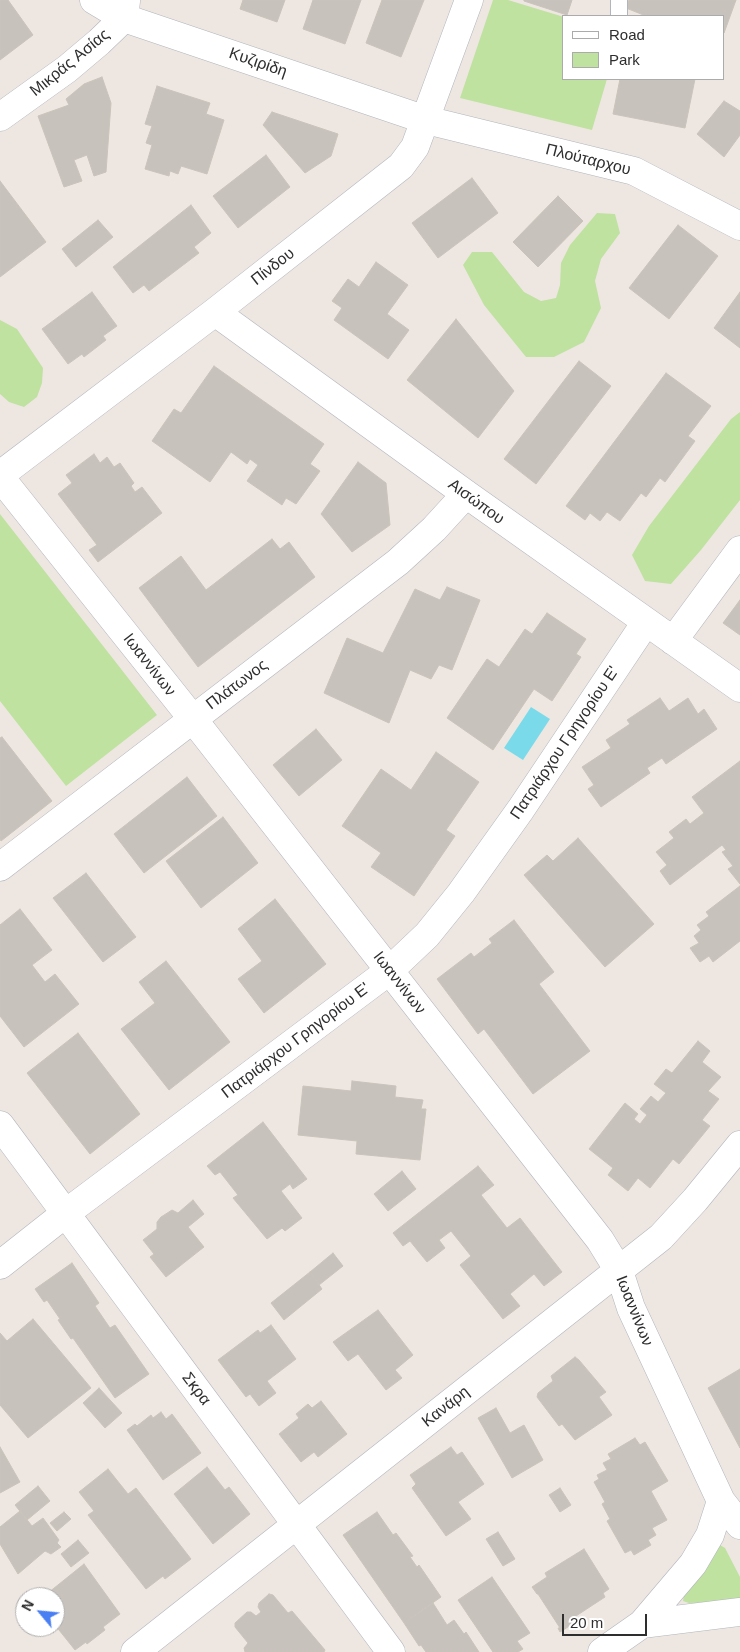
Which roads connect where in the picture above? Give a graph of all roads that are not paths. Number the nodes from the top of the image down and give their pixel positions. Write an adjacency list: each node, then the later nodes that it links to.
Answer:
1 (94, 0): 4 (street, Κυζιρίδη)
2 (469, 0): 7 (street, Πίνδου)
3 (619, 0): 5 (lane)
4 (125, 9): 6 (street, Μικράς Ασίας); 7 (street, Κυζιρίδη)
5 (619, 15)
6 (0, 117)
7 (426, 120): 8 (street, Πλούταρχου); 9 (street, Πίνδου)
8 (740, 226)
9 (215, 312): 10 (street, Πίνδου); 11 (street, Αισώπου)
10 (0, 476): 16 (street, Ιωαννίνων)
11 (466, 494): 13 (street, Αισώπου); 16 (street, Πλάτωνος)
12 (740, 550): 14 (street)
13 (646, 622): 14 (street, Αισώπου); 18 (street, Πατριάρχου Γρηγορίου Ε')
14 (673, 641): 15 (street, Αισώπου)
15 (740, 688)
16 (192, 718): 17 (street, Πλάτωνος); 18 (street, Ιωαννίνων)
17 (0, 867)
18 (389, 971): 21 (street, Πατριάρχου Γρηγορίου Ε'); 23 (street, Ιωαννίνων)
19 (0, 1125): 21 (street, Σκρα)
20 (740, 1145): 23 (street, Κανάρη)
21 (66, 1213): 22 (street, Πατριάρχου Γρηγορίου Ε'); 25 (street, Σκρα)
22 (0, 1265)
23 (619, 1271): 24 (street, Ιωαννίνων); 25 (street, Κανάρη)
24 (721, 1500): 26 (street, Ιωαννίνων); 28 (street)
25 (297, 1525): 29 (street, Κανάρη); 30 (street, Σκρα)
26 (740, 1525)
27 (740, 1612): 28 (street)
28 (642, 1624): 31 (street)
29 (135, 1652)
30 (391, 1652)
31 (602, 1652)

